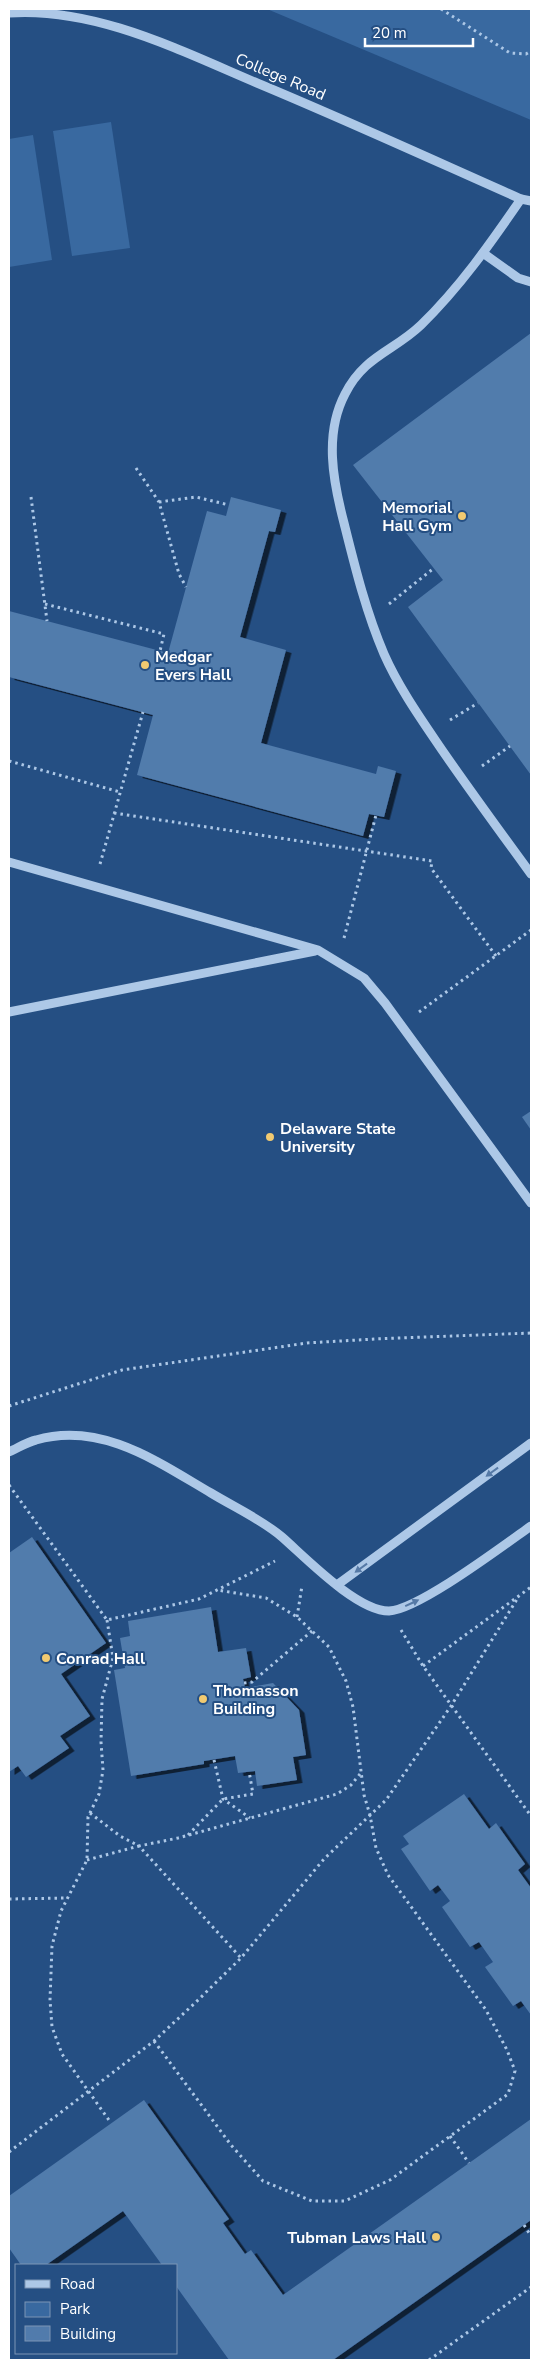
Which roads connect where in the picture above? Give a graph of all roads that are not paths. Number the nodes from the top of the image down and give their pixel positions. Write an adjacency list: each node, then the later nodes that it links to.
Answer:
1 (9, 13): 2 (street, College Road)
2 (520, 199): 3 (street, College Road); 4 (street)
3 (531, 202)
4 (484, 253): 5 (street); 7 (street)
5 (531, 282)
6 (9, 862): 8 (street)
7 (531, 874)
8 (318, 950): 9 (street); 10 (street)
9 (9, 1012)
10 (531, 1203)
11 (531, 1443): 14 (street, one-way to 14)
12 (9, 1452): 14 (street)
13 (531, 1526): 14 (street, one-way to 13)
14 (338, 1584)

